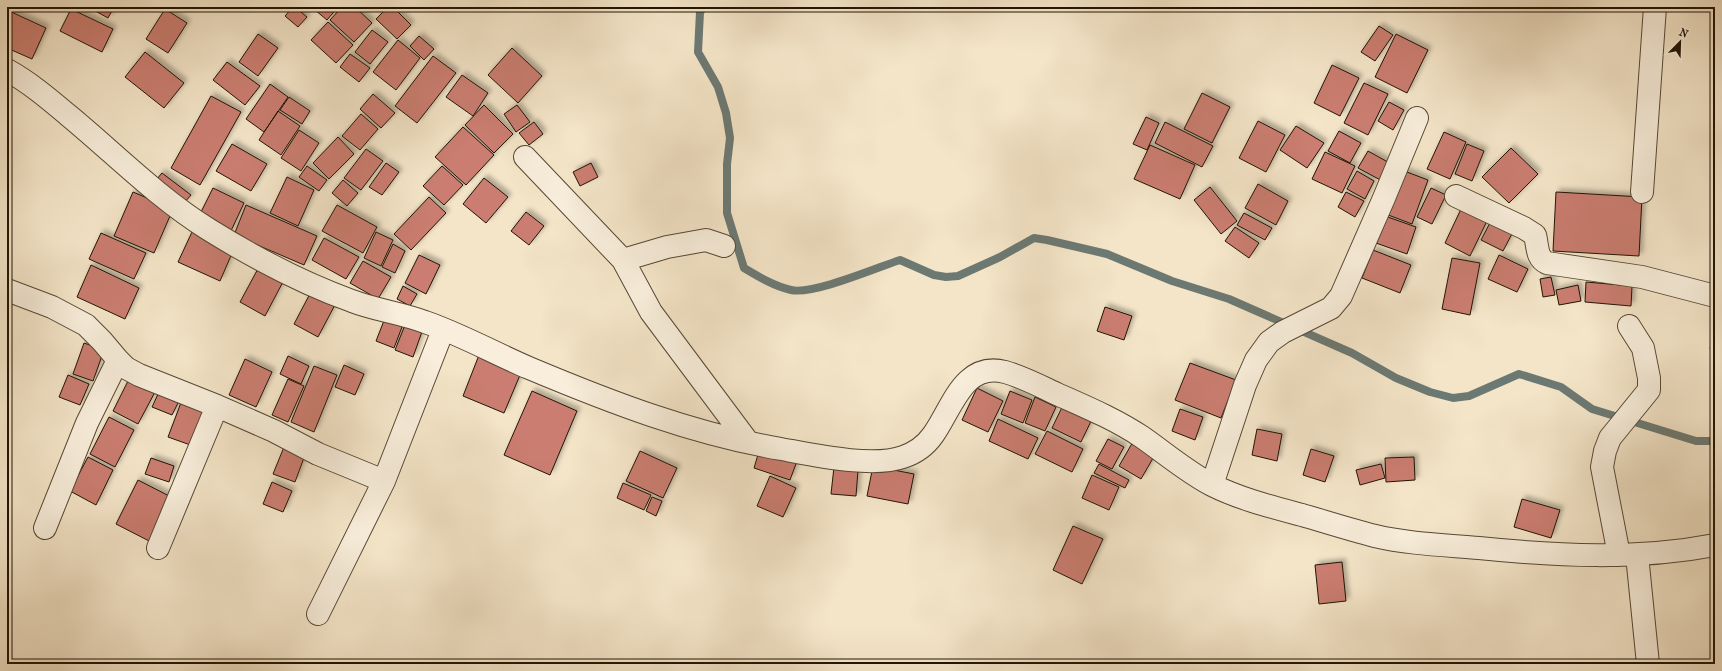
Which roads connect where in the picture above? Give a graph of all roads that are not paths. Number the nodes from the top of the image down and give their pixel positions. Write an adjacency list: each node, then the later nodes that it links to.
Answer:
1 (1654, 7): 5 (street)
2 (7, 70): 12 (street)
3 (1417, 118): 17 (street)
4 (525, 157): 8 (street)
5 (1642, 192)
6 (1456, 196): 10 (street)
7 (724, 246): 8 (street)
8 (623, 260): 15 (street)
9 (7, 290): 13 (street)
10 (1715, 296)
11 (1630, 326): 21 (street)
12 (443, 330): 15 (street); 16 (street)
13 (118, 360): 14 (street); 18 (street)
14 (216, 406): 16 (street); 20 (street)
15 (748, 442): 17 (street)
16 (384, 481): 22 (street)
17 (1212, 485): 21 (street)
18 (45, 528)
19 (1715, 545): 21 (street)
20 (158, 548)
21 (1628, 555): 23 (street)
22 (318, 614)
23 (1648, 664)

